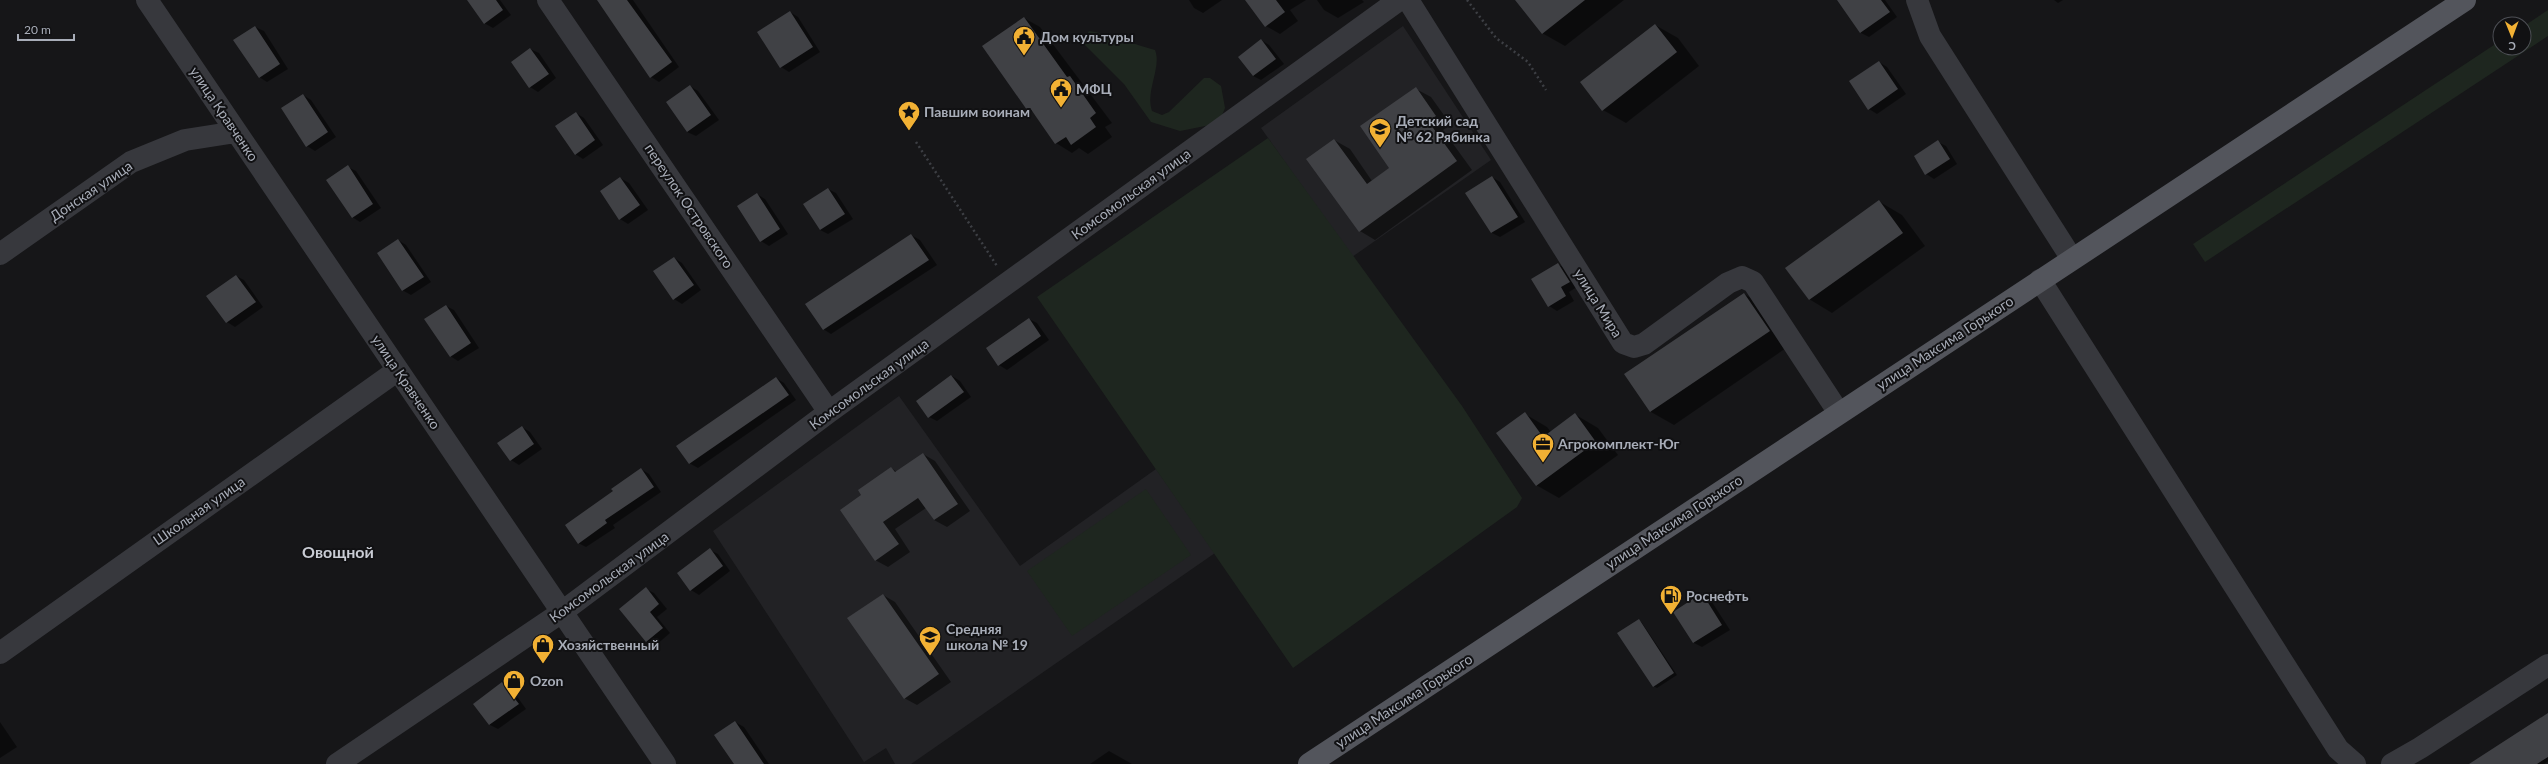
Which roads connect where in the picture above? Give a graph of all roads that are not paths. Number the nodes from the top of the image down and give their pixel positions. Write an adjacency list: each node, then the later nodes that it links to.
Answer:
1 (146, 0): 7 (street, улица Кравченко)
2 (548, 0): 12 (street, переулок Островского)
3 (1399, 0): 12 (street, Комсомольская улица)
4 (1408, 0): 13 (street, улица Мира)
5 (1917, 0): 9 (street)
6 (2465, 0): 9 (main road, улица Максима Горького)
7 (236, 132): 8 (street, Донская улица); 11 (street, улица Кравченко)
8 (0, 254)
9 (2072, 259): 10 (main road, улица Максима Горького)
10 (2040, 280): 13 (main road, улица Максима Горького); 20 (street)
11 (398, 370): 14 (street, улица Кравченко); 15 (street, Школьная улица)
12 (829, 412): 14 (street, Комсомольская улица)
13 (1839, 413): 19 (main road, улица Максима Горького)
14 (562, 612): 17 (street, Комсомольская улица); 18 (street, улица Кравченко)
15 (0, 653)
16 (2548, 665): 21 (street)
17 (337, 764)
18 (665, 764)
19 (1309, 764)
20 (2355, 764)
21 (2392, 764)

